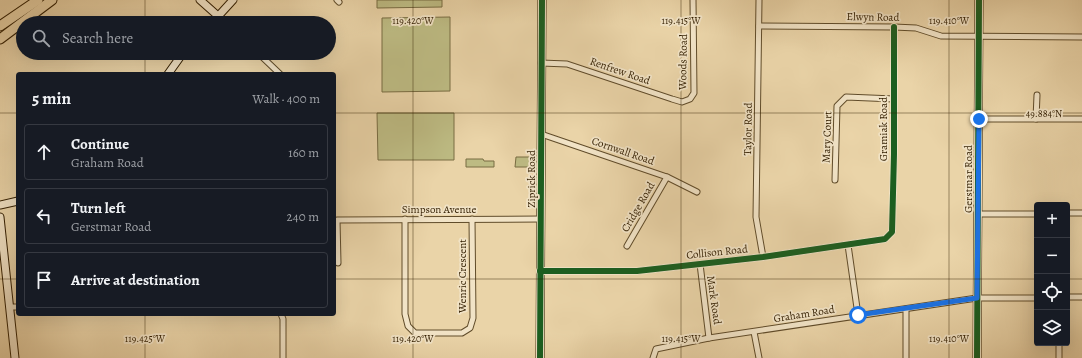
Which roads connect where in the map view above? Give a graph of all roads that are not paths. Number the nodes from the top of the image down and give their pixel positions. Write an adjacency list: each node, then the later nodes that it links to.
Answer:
1 (38, 0): 11 (highway)
2 (52, 0): 9 (highway)
3 (200, 0): 10 (street)
4 (233, 0): 10 (street)
5 (542, 0): 20 (street, Ziprick Road)
6 (693, 0): 25 (street, Woods Road)
7 (759, 0): 12 (street, Taylor Road)
8 (979, 0): 15 (street, Gerstmar Road)
9 (31, 16)
10 (218, 16)
11 (0, 26)
12 (759, 26): 14 (street, Elwyn Road); 46 (street, Taylor Road)
13 (16, 27): 17 (highway)
14 (894, 27): 15 (street, Elwyn Road); 24 (street, Gramiak Road)
15 (979, 37): 16 (street, Elwyn Road); 26 (street, Gerstmar Road)
16 (1082, 37)
17 (0, 39)
18 (178, 60): 21 (street)
19 (265, 60): 22 (street)
20 (541, 64): 25 (street, Renfrew Road); 29 (street, Ziprick Road)
21 (169, 72)
22 (278, 72)
23 (1036, 94): 27 (street)
24 (894, 99): 31 (street, Mary Court); 43 (street, Gramiak Road)
25 (690, 100)
26 (979, 119): 27 (street); 37 (street, Gerstmar Road)
27 (1036, 119): 28 (street)
28 (1082, 119)
29 (541, 134): 30 (street, Cornwall Road); 41 (street, Ziprick Road)
30 (667, 177): 32 (street, Cornwall Road); 45 (street, Cridge Road)
31 (835, 180)
32 (697, 192)
33 (16, 201): 34 (street)
34 (0, 205)
35 (1070, 213): 36 (street)
36 (1082, 213)
37 (978, 214): 38 (street); 52 (street, Gerstmar Road)
38 (1034, 214)
39 (0, 217): 54 (street)
40 (472, 219): 41 (street, Simpson Avenue); 42 (street, Simpson Avenue); 42 (street, Wenric Crescent)
41 (541, 219): 49 (street, Ziprick Road)
42 (405, 220): 47 (street, Simpson Avenue)
43 (892, 232): 44 (street, Collison Road)
44 (848, 245): 46 (street, Collison Road); 57 (street)
45 (627, 246)
46 (763, 257): 48 (street, Collison Road)
47 (338, 263)
48 (700, 264): 49 (street, Collison Road); 60 (street, Mark Road)
49 (540, 272): 64 (street, Ziprick Road)
50 (1070, 297): 51 (street)
51 (1082, 297)
52 (977, 298): 53 (street, Graham Road); 56 (street, Graham Road); 68 (street, Gerstmar Road)
53 (1034, 298)
54 (10, 307): 55 (street); 62 (street)
55 (16, 307)
56 (906, 308): 57 (street, Graham Road); 67 (street)
57 (858, 315): 59 (street, Graham Road)
58 (282, 316): 63 (street)
59 (754, 332): 60 (street, Graham Road); 66 (street)
60 (709, 338): 65 (street, Graham Road)
61 (1059, 346): 69 (street)
62 (15, 358)
63 (282, 358)
64 (540, 358)
65 (653, 358)
66 (759, 358)
67 (906, 358)
68 (977, 358)
69 (1059, 358)

